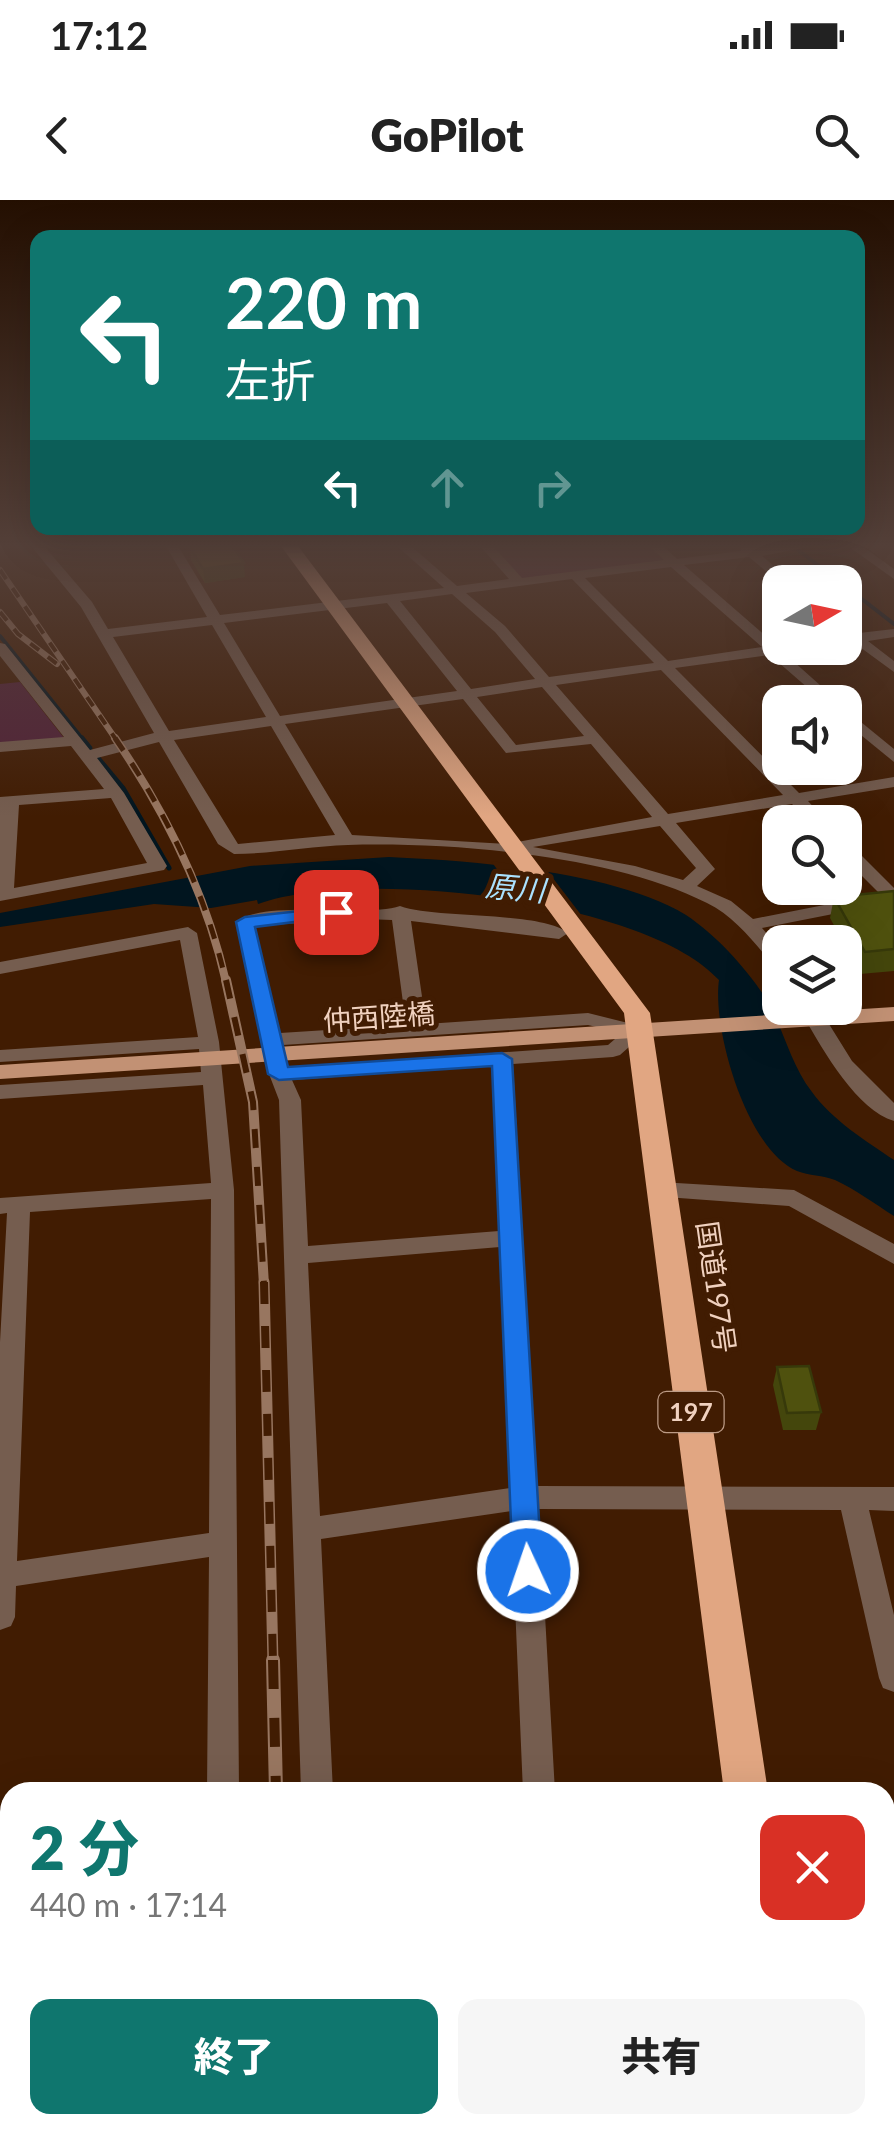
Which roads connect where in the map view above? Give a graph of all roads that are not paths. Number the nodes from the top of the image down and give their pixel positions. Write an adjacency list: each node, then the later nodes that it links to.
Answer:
1 (105, 636): 21 (street)
2 (226, 636): 19 (street)
3 (350, 636): 18 (highway)
4 (420, 636): 17 (street)
5 (506, 636): 15 (street)
6 (636, 636): 10 (street)
7 (862, 645): 12 (street)
8 (0, 647): 13 (street)
9 (762, 651): 10 (street)
10 (664, 665): 15 (street); 28 (street)
11 (796, 665): 16 (street)
12 (894, 668)
13 (24, 676): 14 (street); 24 (street)
14 (0, 681)
15 (546, 681): 17 (street); 22 (street)
16 (815, 685)
17 (464, 692): 18 (street); 22 (street)
18 (399, 702): 19 (street); 33 (highway)
19 (275, 720): 21 (street); 32 (street)
20 (862, 729): 25 (street)
21 (164, 736): 24 (street); 32 (street)
22 (596, 740): 31 (street)
23 (0, 747): 24 (street)
24 (81, 748): 27 (street)
25 (894, 757)
26 (894, 782): 28 (street)
27 (116, 793): 29 (street); 36 (street)
28 (795, 798): 30 (street); 31 (street)
29 (6, 801): 36 (street)
30 (802, 805)
31 (664, 820): 33 (street); 35 (street)
32 (346, 840): 33 (street)
33 (512, 853): 35 (street); 39 (highway)
34 (862, 866): 37 (street)
35 (685, 886): 40 (street)
36 (2, 896)
37 (893, 897): 40 (street)
38 (400, 912): 39 (street); 47 (street); 49 (street)
39 (557, 923): 48 (highway)
40 (750, 925): 41 (street)
41 (762, 940)
42 (0, 968): 50 (street)
43 (894, 1014): 44 (main road, 仲西陸橋)
44 (862, 1015)
45 (762, 1021): 48 (main road, 仲西陸橋)
46 (811, 1025): 57 (street)
47 (417, 1029): 48 (street); 49 (street)
48 (637, 1031): 52 (street); 53 (main road, 仲西陸橋); 59 (highway, 国道197号 / 197)
49 (272, 1040): 54 (street)
50 (209, 1042): 51 (street); 55 (street)
51 (0, 1056)
52 (502, 1059): 54 (street); 61 (street)
53 (0, 1072)
54 (279, 1074): 63 (street)
55 (213, 1078): 56 (street); 58 (street)
56 (0, 1092)
57 (894, 1114)
58 (223, 1190): 60 (street); 69 (street)
59 (660, 1190): 62 (street); 65 (highway, 国道197号 / 197)
60 (10, 1205): 70 (street)
61 (511, 1238): 63 (street); 64 (street)
62 (894, 1255)
63 (294, 1256): 68 (street)
64 (524, 1498): 65 (street); 68 (street); 75 (street)
65 (704, 1498): 66 (street); 76 (highway, 国道197号 / 197)
66 (852, 1499): 67 (street); 72 (street)
67 (894, 1499)
68 (305, 1530): 74 (street)
69 (224, 1542): 70 (street); 73 (street)
70 (1, 1575): 71 (street)
71 (0, 1617)
72 (894, 1678)
73 (223, 1782)
74 (317, 1782)
75 (538, 1782)
76 (745, 1782)

